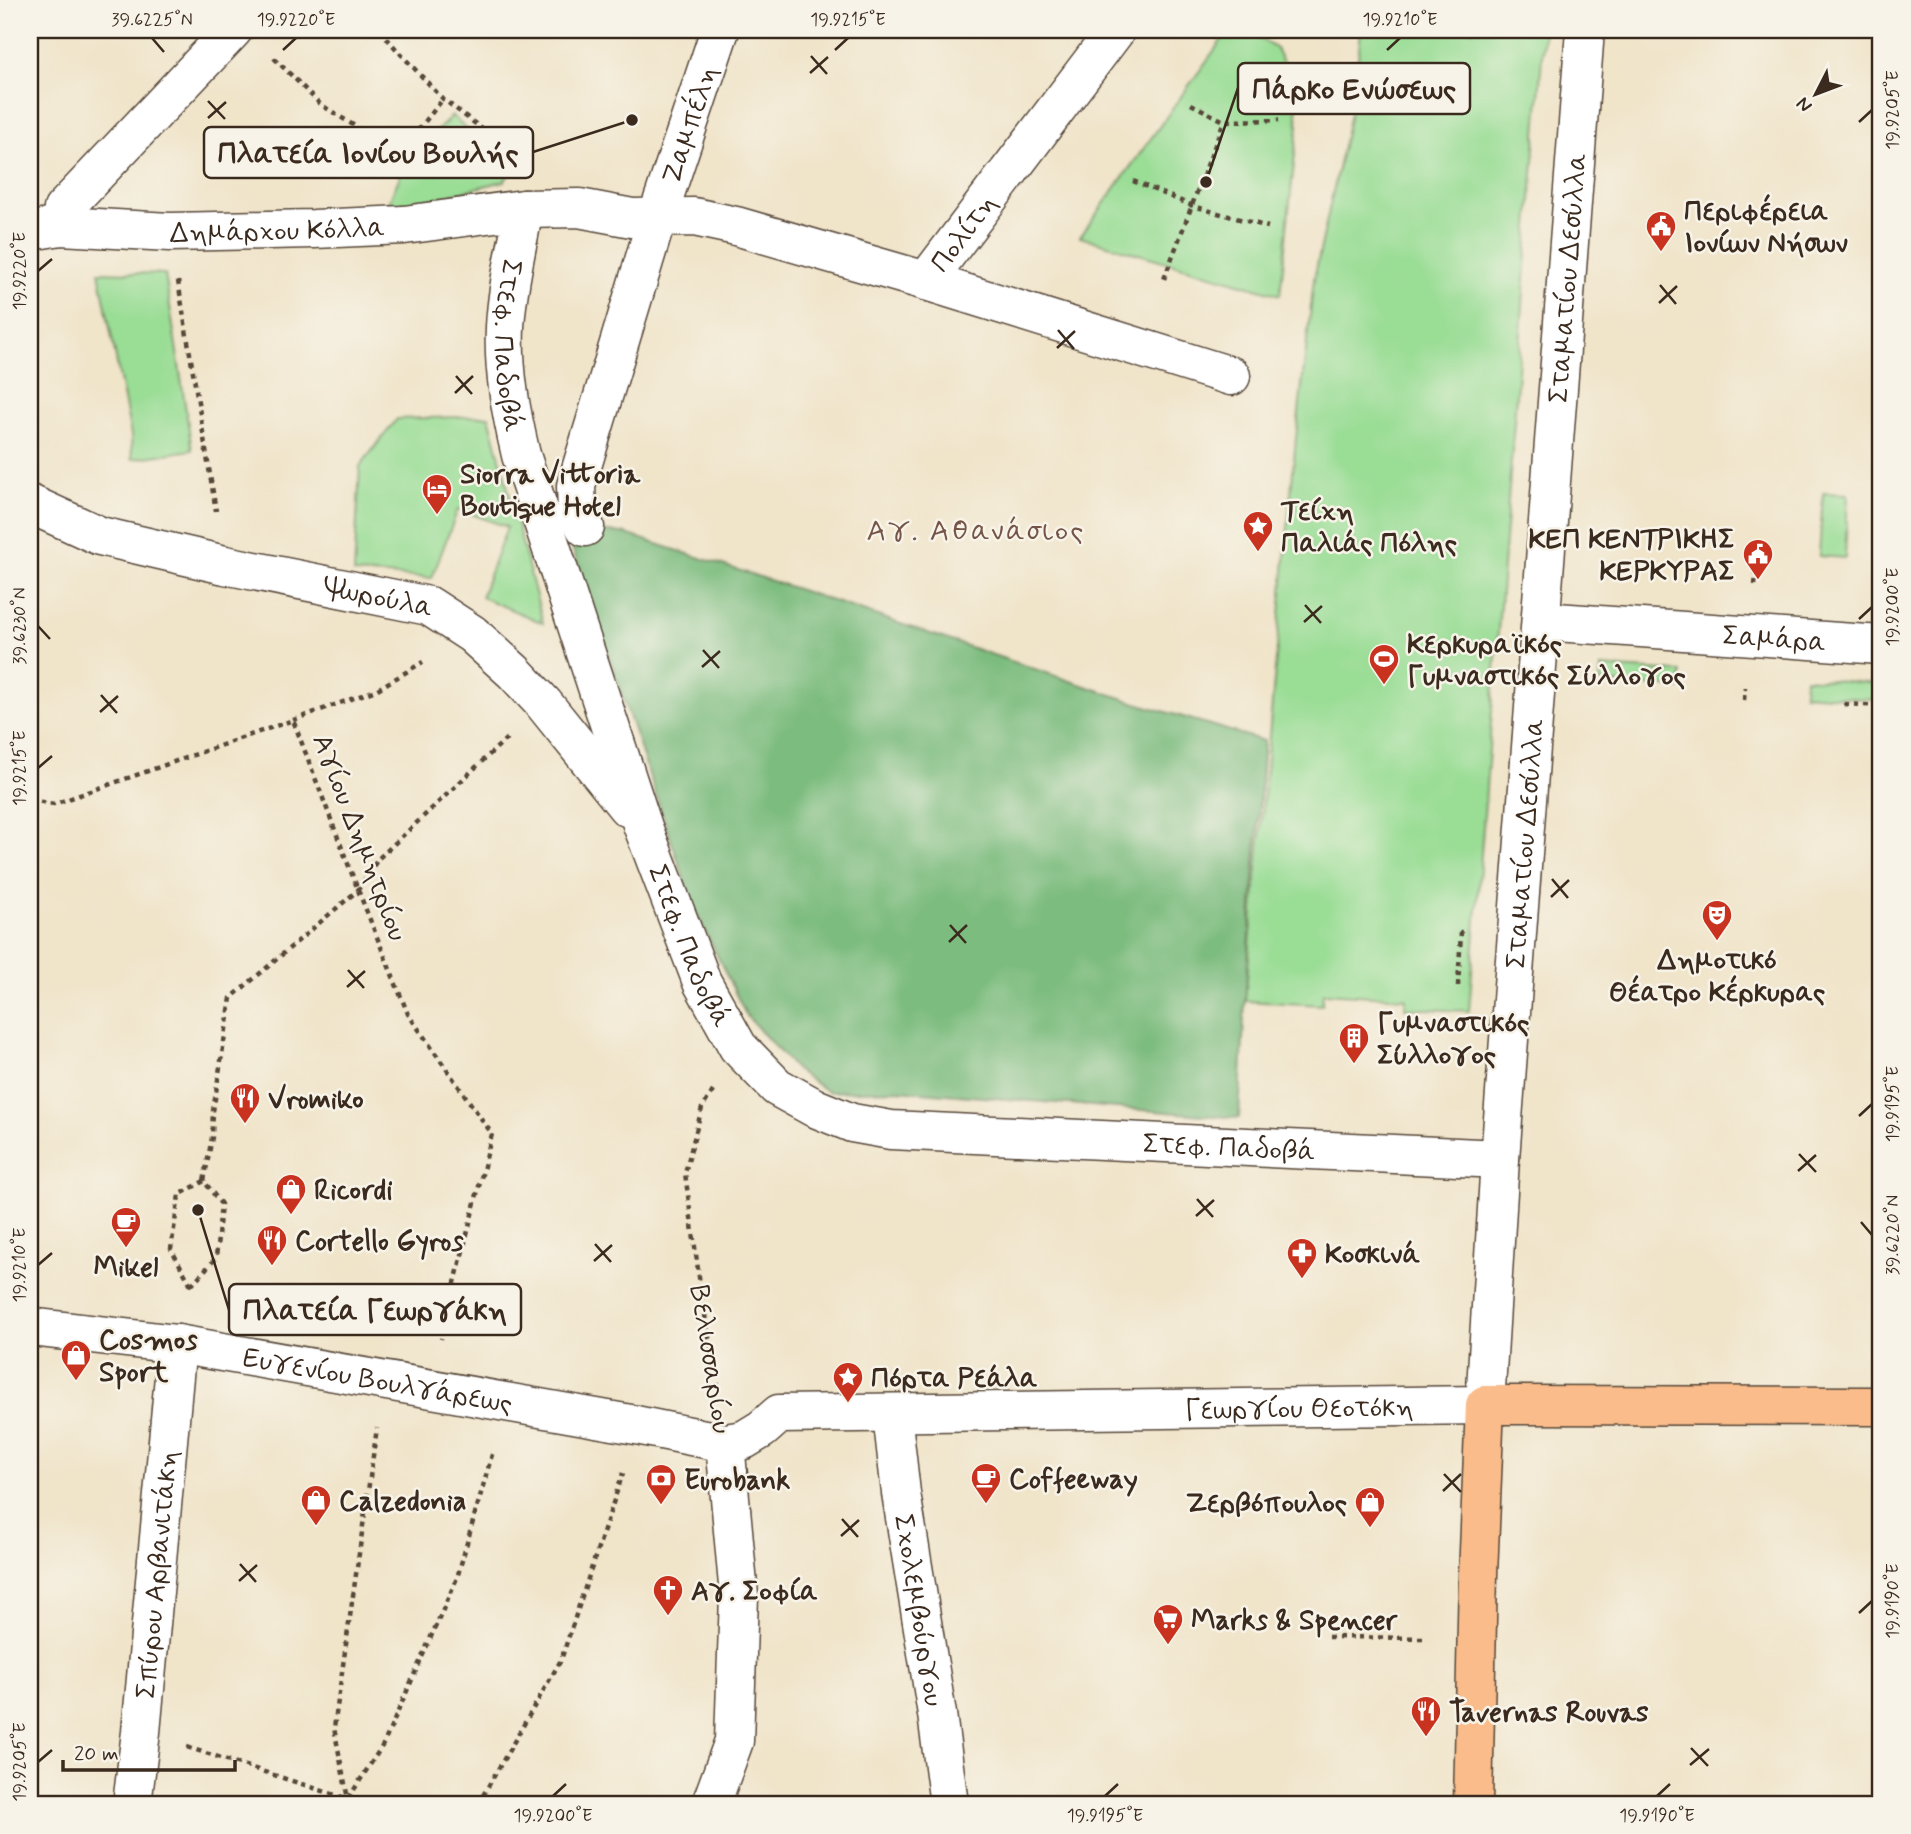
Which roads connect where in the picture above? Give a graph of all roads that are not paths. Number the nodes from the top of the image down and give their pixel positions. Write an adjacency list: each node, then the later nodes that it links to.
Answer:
1 (233, 30): 7 (street)
2 (720, 30): 6 (street, Ζαμπέλη)
3 (1116, 30): 8 (street, Πολίτη)
4 (1585, 30): 12 (street, Σταματίου Δεσύλλα)
5 (524, 209): 6 (street); 7 (street, Δημάρχου Κόλλα); 14 (street, Στεφ. Παδοβά)
6 (657, 218): 8 (street, Πολίτη); 11 (street, Ζαμπέλη)
7 (46, 228)
8 (926, 281): 9 (street)
9 (1231, 376)
10 (30, 504): 14 (street, Ψωρούλα)
11 (584, 527)
12 (1542, 621): 13 (street, Σαμάρα); 15 (street, Σταματίου Δεσύλλα)
13 (1881, 645)
14 (643, 827): 15 (street, Στεφ. Παδοβά)
15 (1500, 1159): 18 (street, Σταματίου Δεσύλλα)
16 (30, 1328): 17 (street, Ευγενίου Βουλγάρεως)
17 (177, 1344): 21 (street, Ευγενίου Βουλγάρεως); 22 (street, Σπύρου Αρβανιτάκη)
18 (1485, 1405): 19 (main road, Γεωργίου Θεοτόκη); 20 (street, Γεωργίου Θεοτόκη); 25 (main road)
19 (1881, 1406)
20 (892, 1414): 21 (street, Γεωργίου Θεοτόκη); 24 (street, Σχολεμβούργου)
21 (725, 1443): 23 (street, Βελισσαρίου)
22 (132, 1804)
23 (711, 1804)
24 (949, 1804)
25 (1472, 1804)

